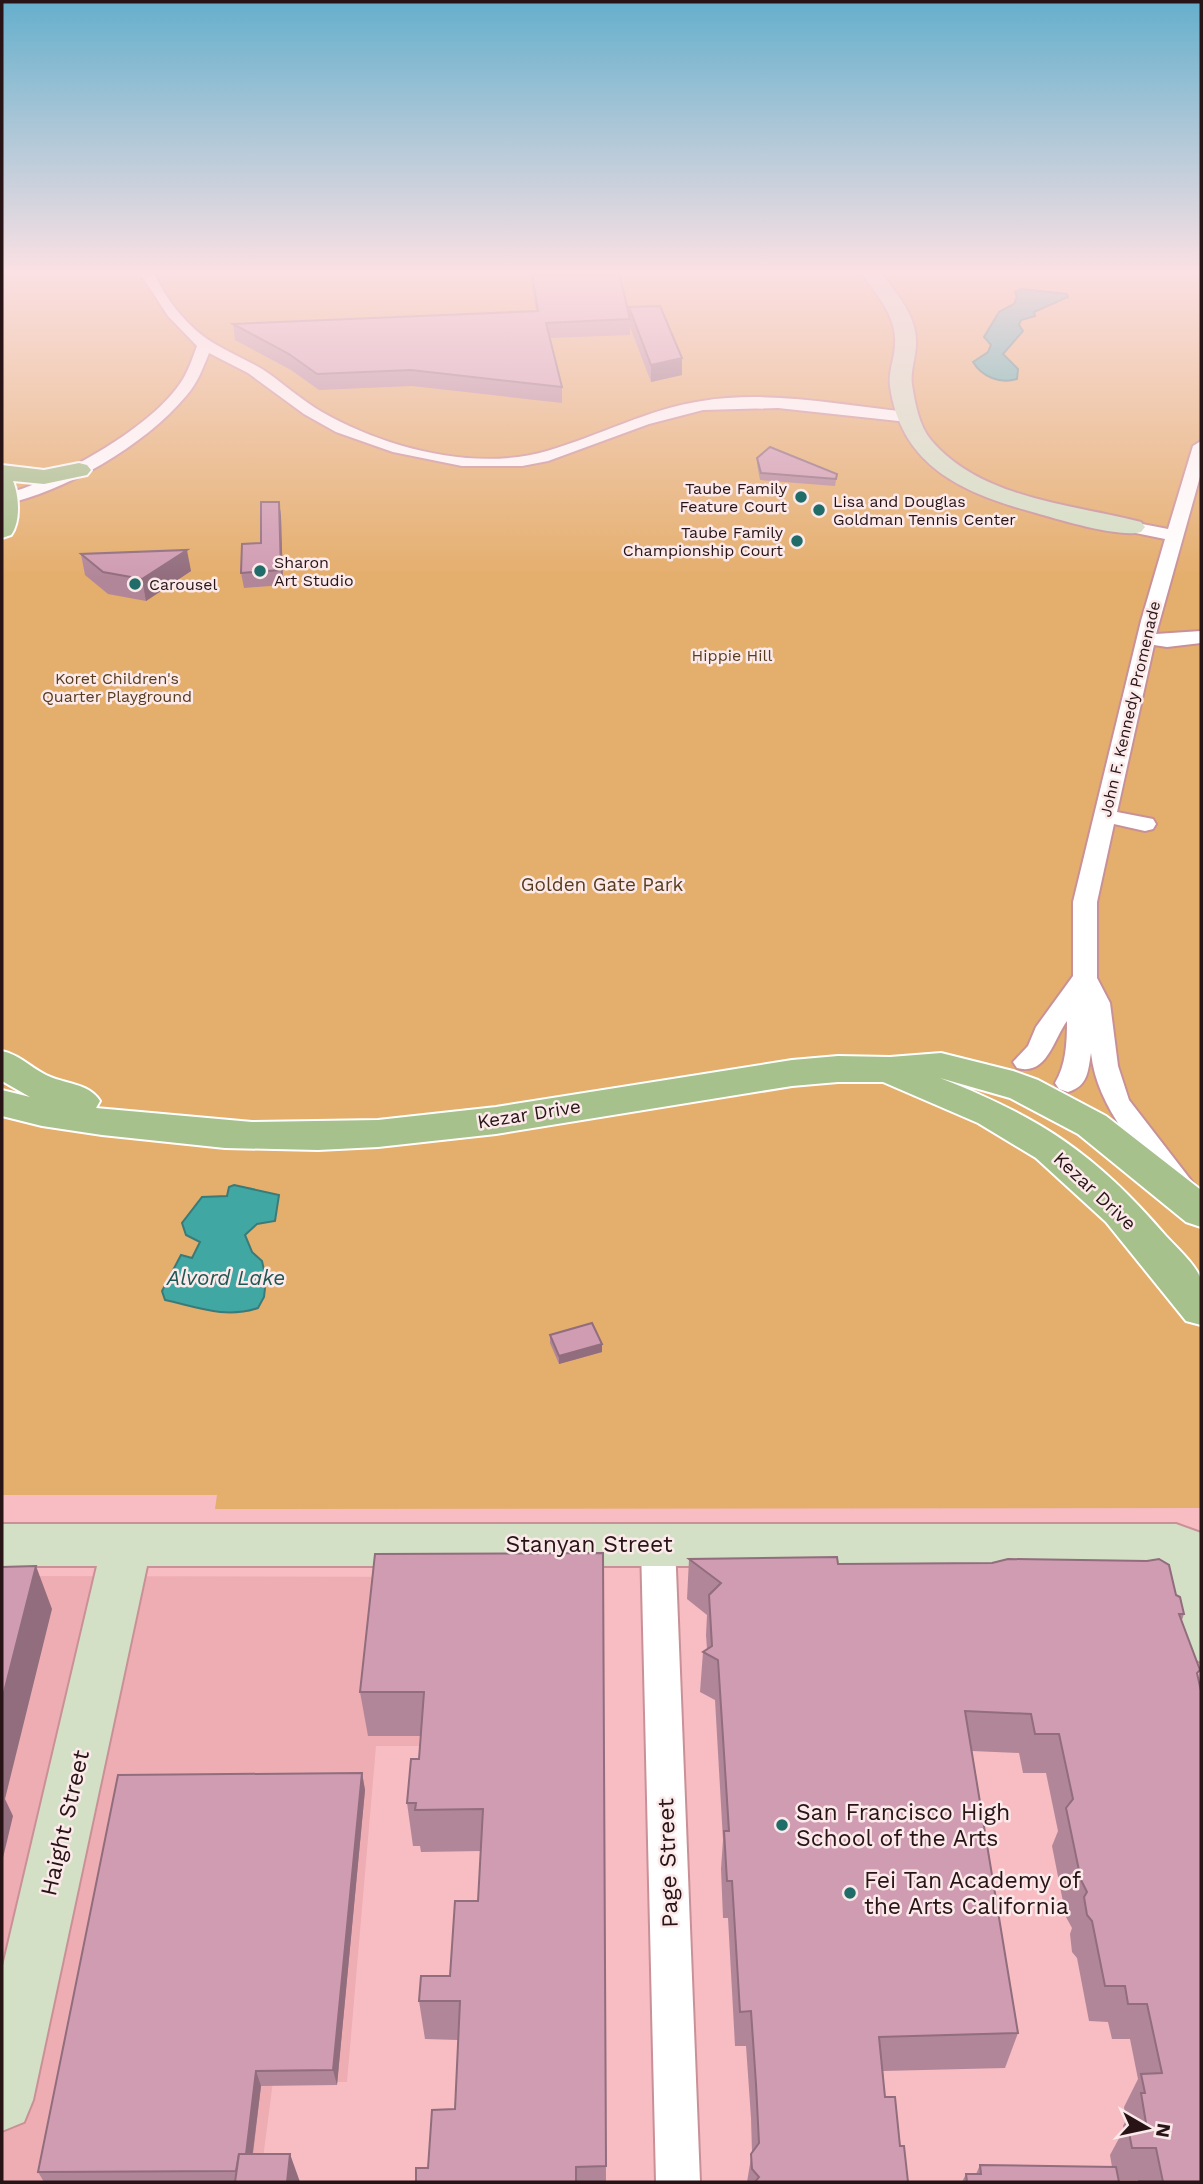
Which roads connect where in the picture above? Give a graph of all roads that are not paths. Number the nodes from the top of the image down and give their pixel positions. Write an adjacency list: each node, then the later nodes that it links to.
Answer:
1 (193, 375): 6 (street)
2 (258, 375): 4 (street)
3 (901, 375): 4 (street)
4 (908, 417): 9 (street)
5 (1201, 446): 10 (street, John F. Kennedy Promenade)
6 (79, 470): 7 (main road); 8 (street)
7 (2, 472)
8 (3, 504)
9 (1132, 527): 10 (street)
10 (1174, 535): 12 (street, John F. Kennedy Promenade)
11 (1201, 637): 12 (street)
12 (1146, 638): 13 (street, John F. Kennedy Promenade)
13 (1105, 817): 14 (street); 15 (street, John F. Kennedy Promenade)
14 (1145, 824)
15 (1085, 977): 16 (street); 17 (street); 20 (street, John F. Kennedy Promenade); 21 (street, John F. Kennedy Promenade)
16 (1114, 1021)
17 (1026, 1062)
18 (890, 1070): 19 (main road, Kezar Drive); 21 (main road, Kezar Drive); 22 (main road, Kezar Drive)
19 (9, 1080)
20 (1068, 1083)
21 (1200, 1210)
22 (1201, 1309)
23 (1193, 1543): 24 (street, Stanyan Street); 27 (street)
24 (658, 1544): 26 (street, Stanyan Street); 29 (street, Page Street)
25 (2, 1545): 26 (street, Stanyan Street)
26 (127, 1545): 28 (street, Haight Street)
27 (1201, 1639)
28 (2, 2100)
29 (678, 2182)

